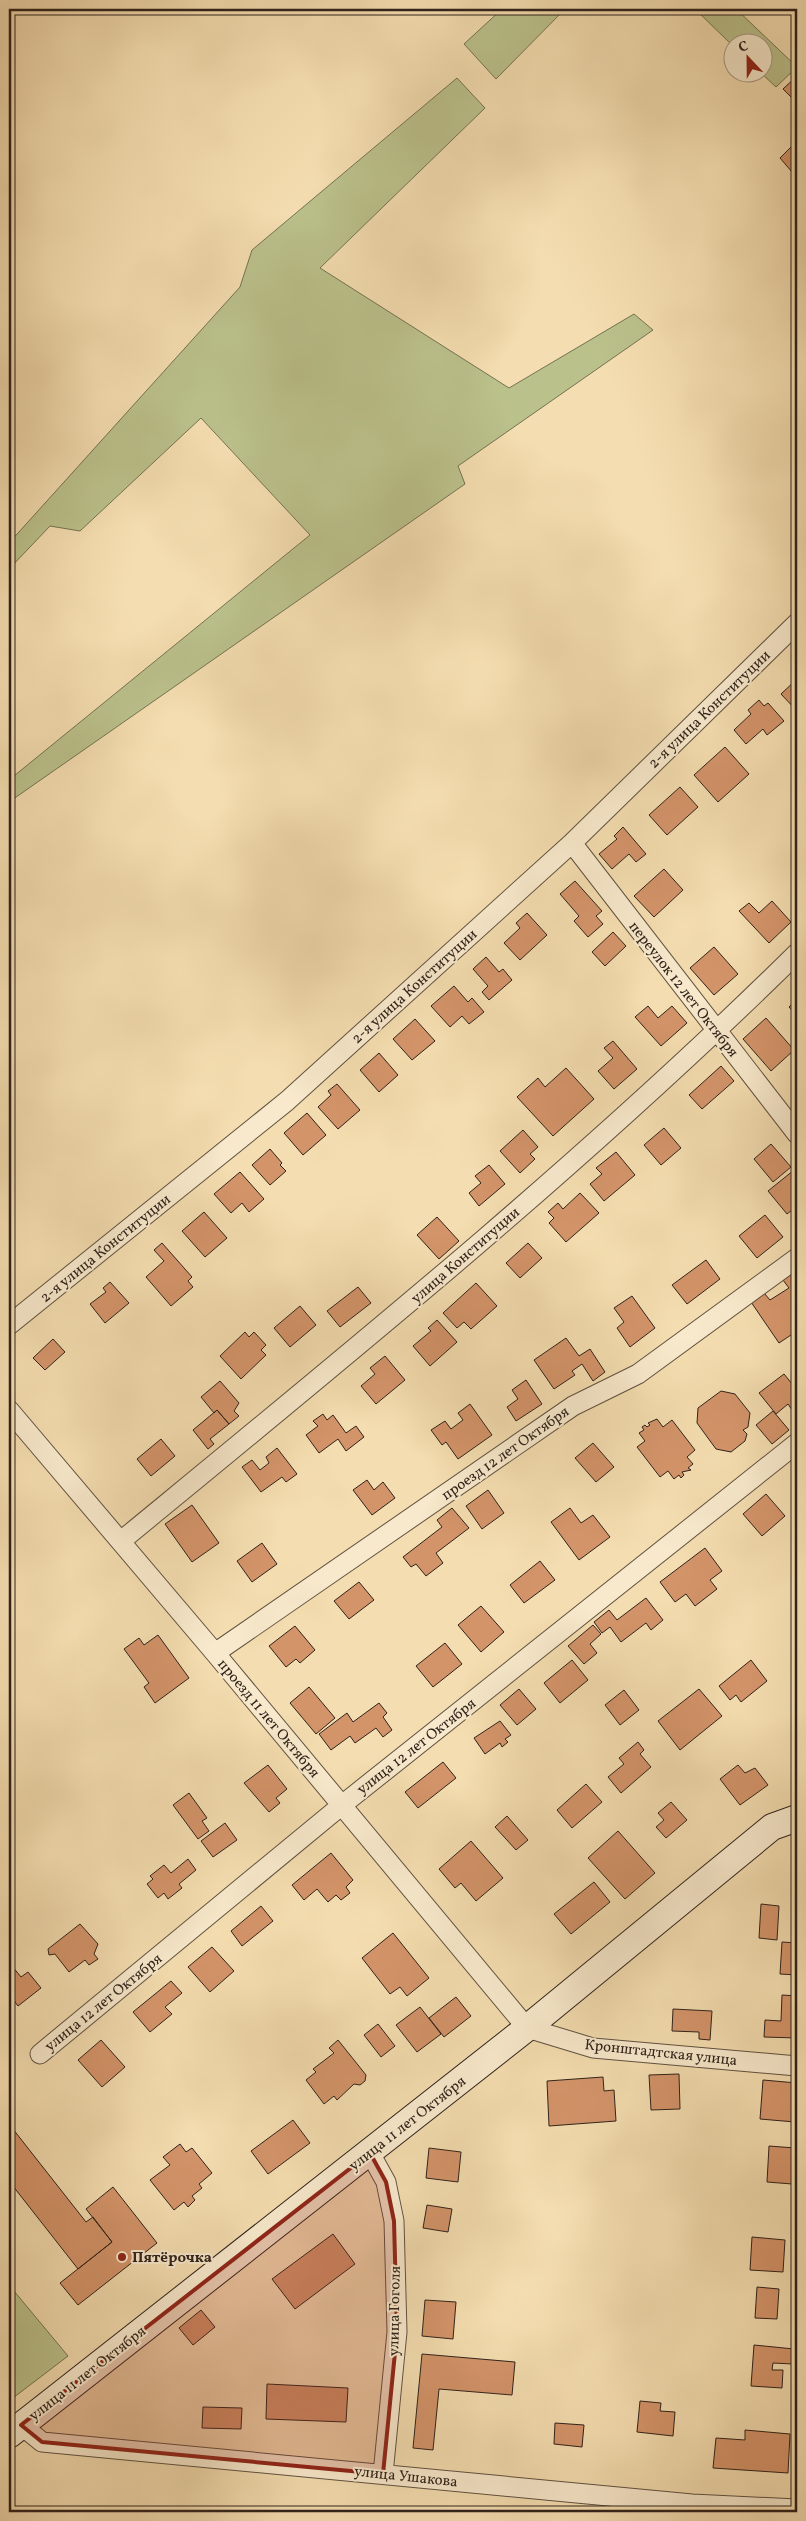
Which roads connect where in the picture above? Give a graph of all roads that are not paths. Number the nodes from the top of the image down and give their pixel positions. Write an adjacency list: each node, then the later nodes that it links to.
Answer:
1 (797, 623): 2 (street, 2-я улица Конституции)
2 (572, 843): 4 (street, переулок 12 лет Октября); 7 (street, 2-я улица Конституции)
3 (797, 953): 4 (street, улица Конституции)
4 (717, 1032): 5 (street, переулок 12 лет Октября); 10 (street, улица Конституции)
5 (797, 1134)
6 (797, 1258): 11 (street, проезд 12 лет Октября)
7 (9, 1325)
8 (9, 1410): 10 (street, проезд 11 лет Октября)
9 (797, 1443): 13 (street, улица 12 лет Октября)
10 (121, 1541): 11 (street, проезд 11 лет Октября)
11 (215, 1653): 13 (street, проезд 11 лет Октября)
12 (797, 1803): 15 (street, улица 11 лет Октября)
13 (342, 1805): 16 (street, проезд 11 лет Октября); 17 (street, улица 12 лет Октября)
14 (797, 1818): 15 (street)
15 (772, 1827): 16 (street, улица 11 лет Октября)
16 (527, 2028): 18 (street, Кронштадтская улица); 19 (street, улица 11 лет Октября)
17 (40, 2054)
18 (797, 2066)
19 (370, 2153): 20 (street, улица 11 лет Октября); 21 (street, улица Гоголя)
20 (15, 2430): 21 (street, улица Ушакова)
21 (383, 2474): 23 (street, улица Ушакова)
22 (797, 2504): 24 (street)
23 (692, 2508): 24 (street, улица Ушакова)
24 (797, 2509)

